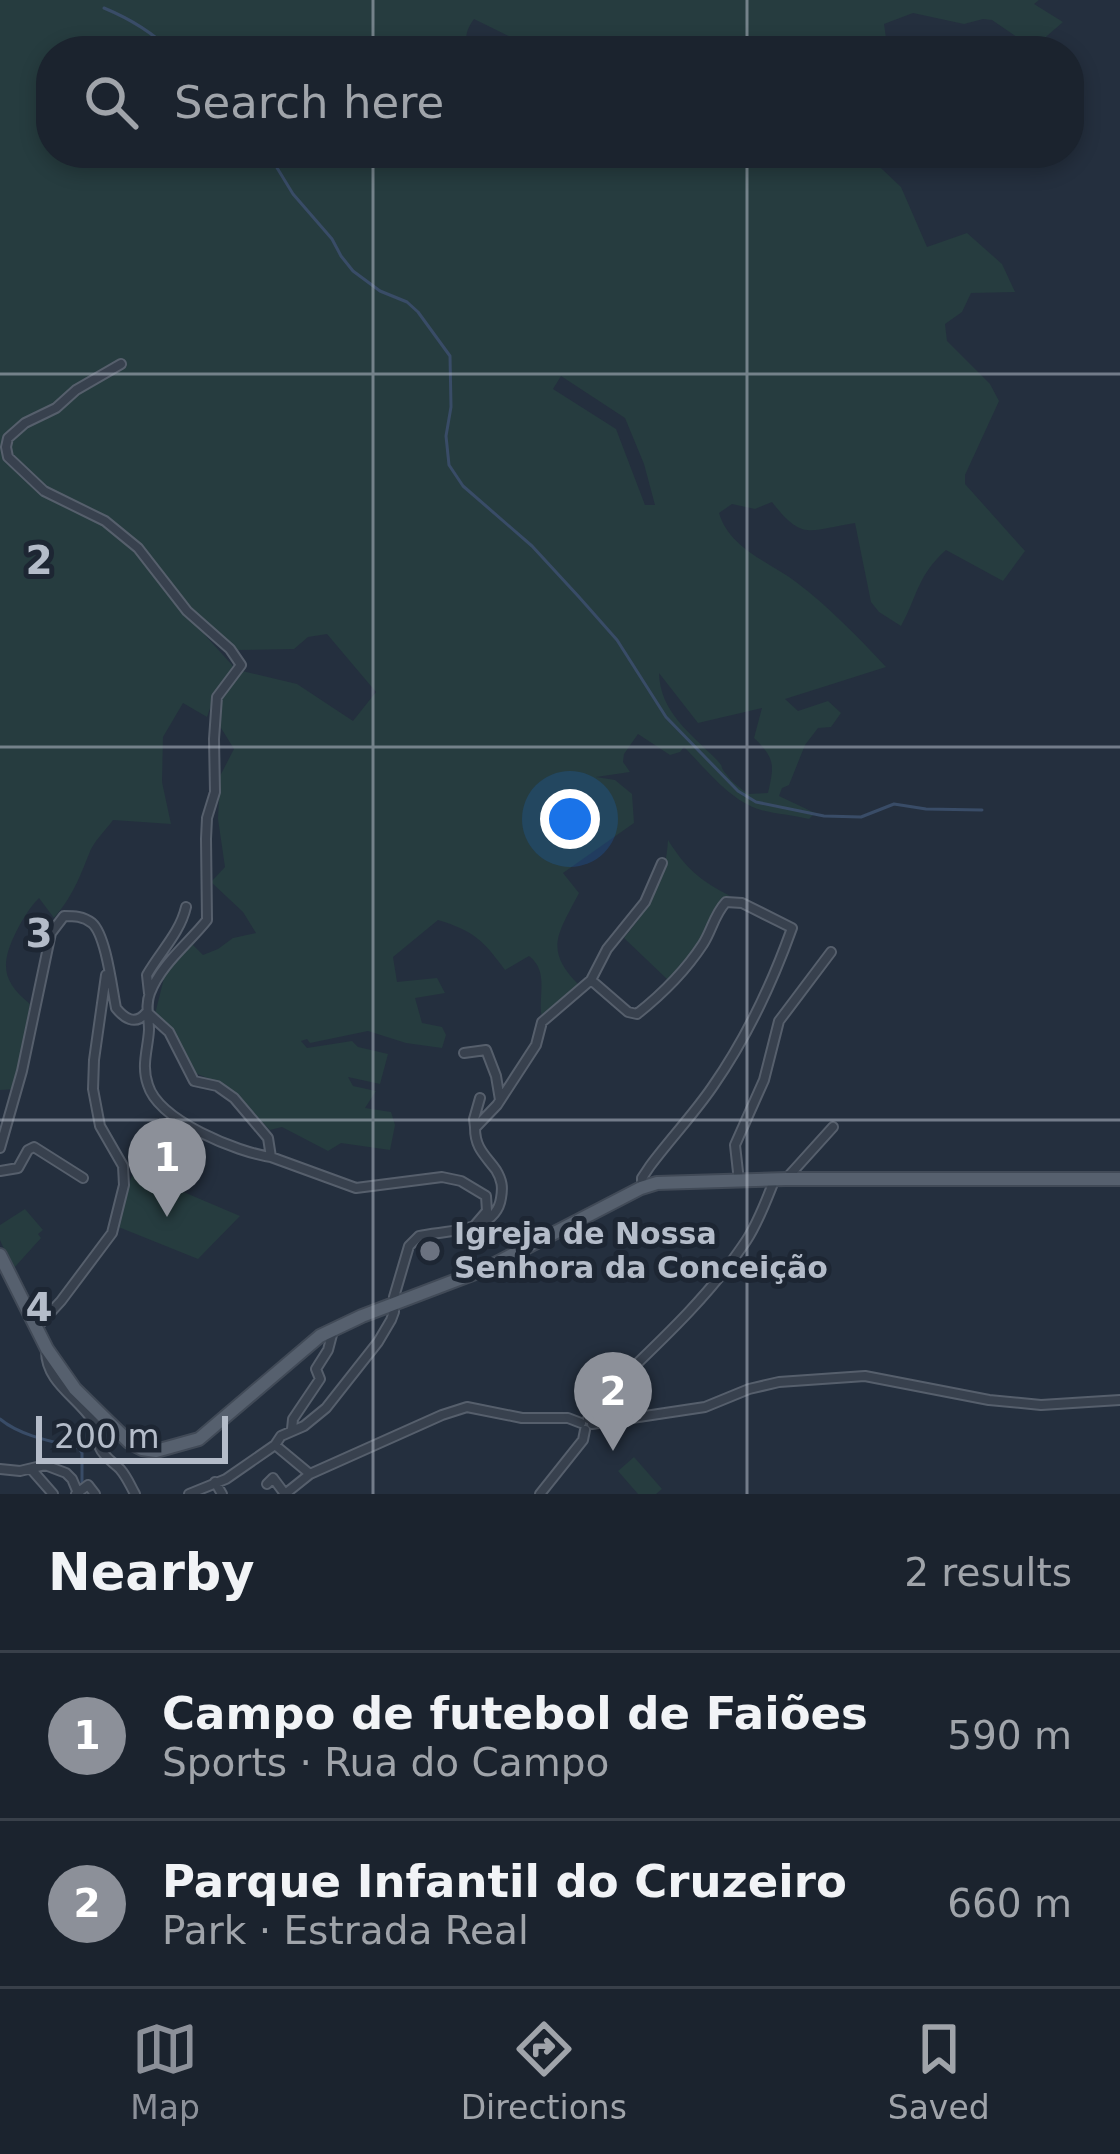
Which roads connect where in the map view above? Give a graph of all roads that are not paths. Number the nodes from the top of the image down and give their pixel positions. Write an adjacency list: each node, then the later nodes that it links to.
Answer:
1 (121, 364): 7 (street)
2 (662, 862): 6 (street)
3 (186, 907): 7 (street)
4 (831, 952): 20 (street)
5 (107, 970): 8 (street); 14 (street); 25 (street)
6 (591, 980): 11 (street); 21 (street)
7 (149, 994): 8 (street)
8 (147, 1012): 15 (street); 15 (street)
9 (464, 1053): 11 (street)
10 (480, 1098): 13 (street)
11 (500, 1101): 13 (street)
12 (832, 1126): 18 (street)
13 (475, 1128): 22 (street)
14 (0, 1148)
15 (272, 1157): 22 (street)
16 (0, 1171): 17 (street)
17 (83, 1178)
18 (780, 1179): 19 (main road); 20 (main road); 29 (street)
19 (1120, 1179)
20 (739, 1181): 21 (main road)
21 (641, 1188): 24 (main road)
22 (473, 1227): 24 (street)
23 (0, 1255): 25 (main road)
24 (394, 1304): 26 (main road); 30 (street)
25 (37, 1328): 27 (main road)
26 (333, 1330): 27 (main road); 30 (street)
27 (47, 1349): 40 (street)
28 (1120, 1400): 29 (street)
29 (586, 1424): 34 (street); 44 (street)
30 (292, 1429): 31 (street)
31 (275, 1445): 34 (street); 35 (street)
32 (0, 1469): 33 (street)
33 (32, 1470): 37 (street); 38 (street)
34 (310, 1474): 43 (street)
35 (215, 1482): 41 (street); 42 (street)
36 (267, 1484): 43 (street)
37 (77, 1493): 39 (street)
38 (53, 1494)
39 (95, 1494)
40 (135, 1494)
41 (189, 1494)
42 (222, 1494)
43 (285, 1494)
44 (540, 1494)

